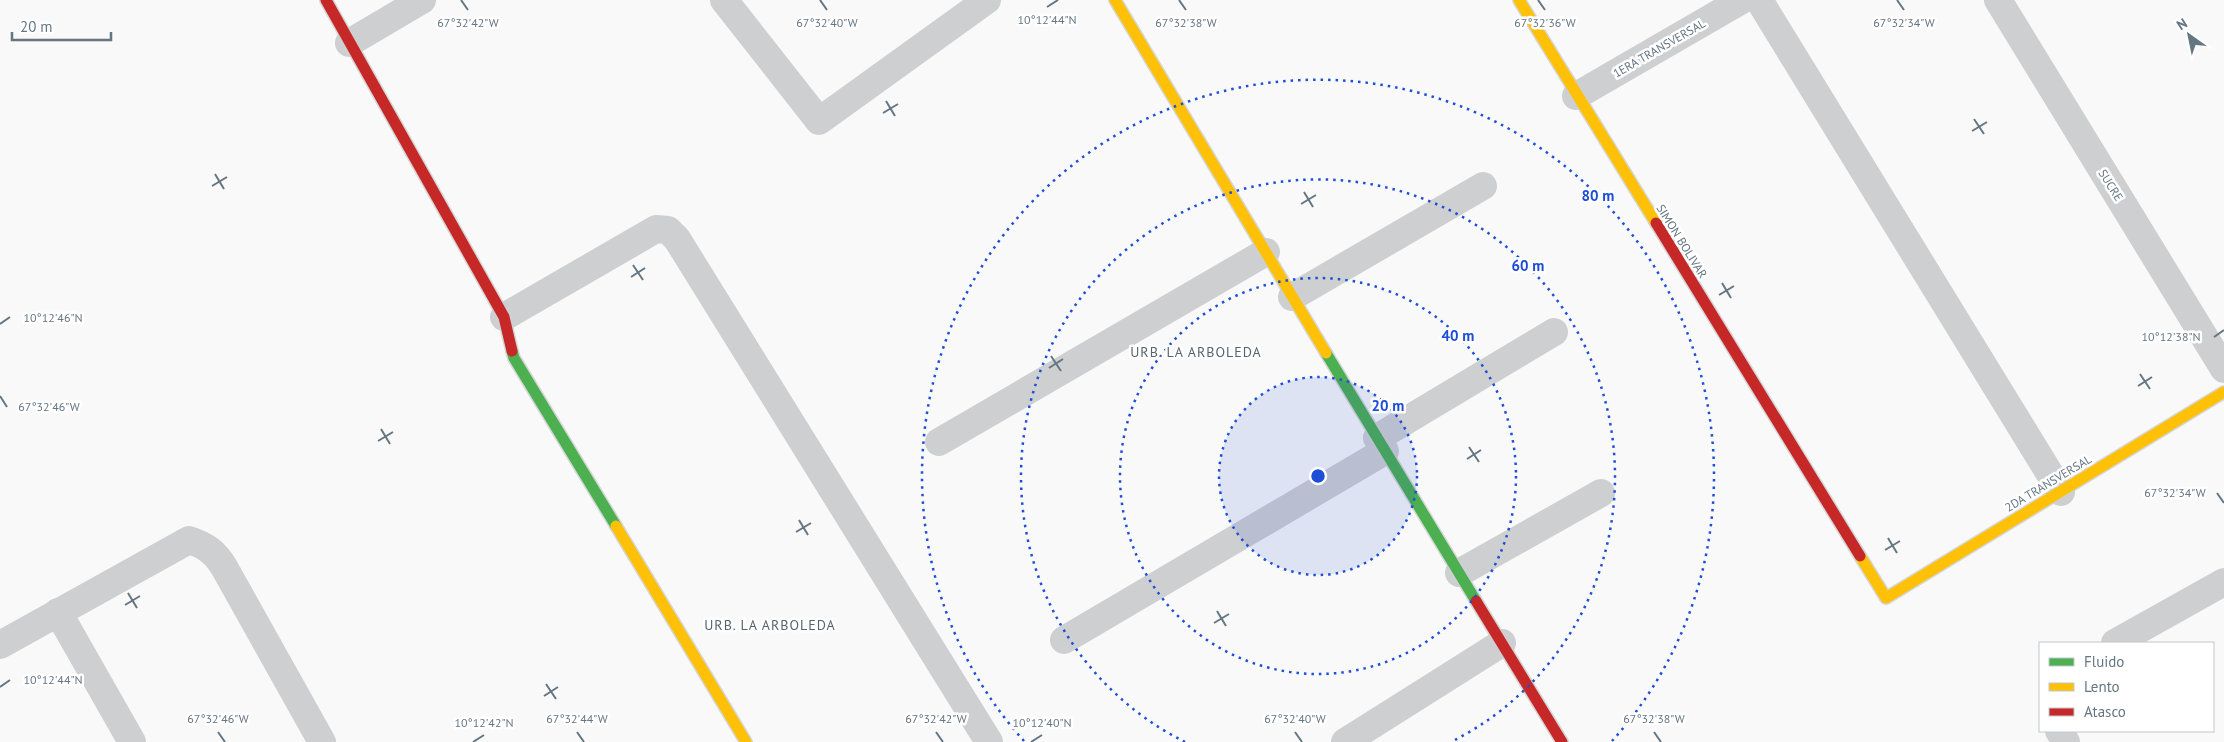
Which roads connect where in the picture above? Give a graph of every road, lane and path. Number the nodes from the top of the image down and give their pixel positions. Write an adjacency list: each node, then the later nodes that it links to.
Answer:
1 (326, 0): 10 (street)
2 (422, 0): 10 (street)
3 (724, 0): 4 (street)
4 (987, 0)
5 (1115, 0): 13 (street)
6 (1518, 0): 11 (street, SIMON BOLIVAR)
7 (1742, 0): 11 (street, 1ERA TRANSVERSAL)
8 (1759, 0): 21 (street)
9 (1998, 0): 17 (street, SUCRE)
10 (349, 43): 15 (street)
11 (1576, 96): 25 (street, SIMON BOLIVAR)
12 (1483, 186): 14 (street)
13 (1266, 252): 14 (street); 19 (street)
14 (1292, 297): 20 (street)
15 (504, 317): 33 (street); 34 (street)
16 (1554, 332): 20 (street)
17 (2224, 369)
18 (2224, 392): 21 (street, 2DA TRANSVERSAL)
19 (939, 442)
20 (1381, 445): 23 (street); 27 (street)
21 (2061, 492): 25 (street, 2DA TRANSVERSAL)
22 (1601, 493): 23 (street)
23 (1459, 573): 29 (street)
24 (2224, 582): 28 (street)
25 (1886, 598)
26 (58, 612): 30 (street); 31 (street); 32 (street)
27 (1064, 640)
28 (2117, 642)
29 (1502, 643): 35 (street); 36 (street)
30 (0, 645)
31 (132, 742)
32 (322, 742)
33 (746, 742)
34 (989, 742)
35 (1345, 742)
36 (1562, 742)

